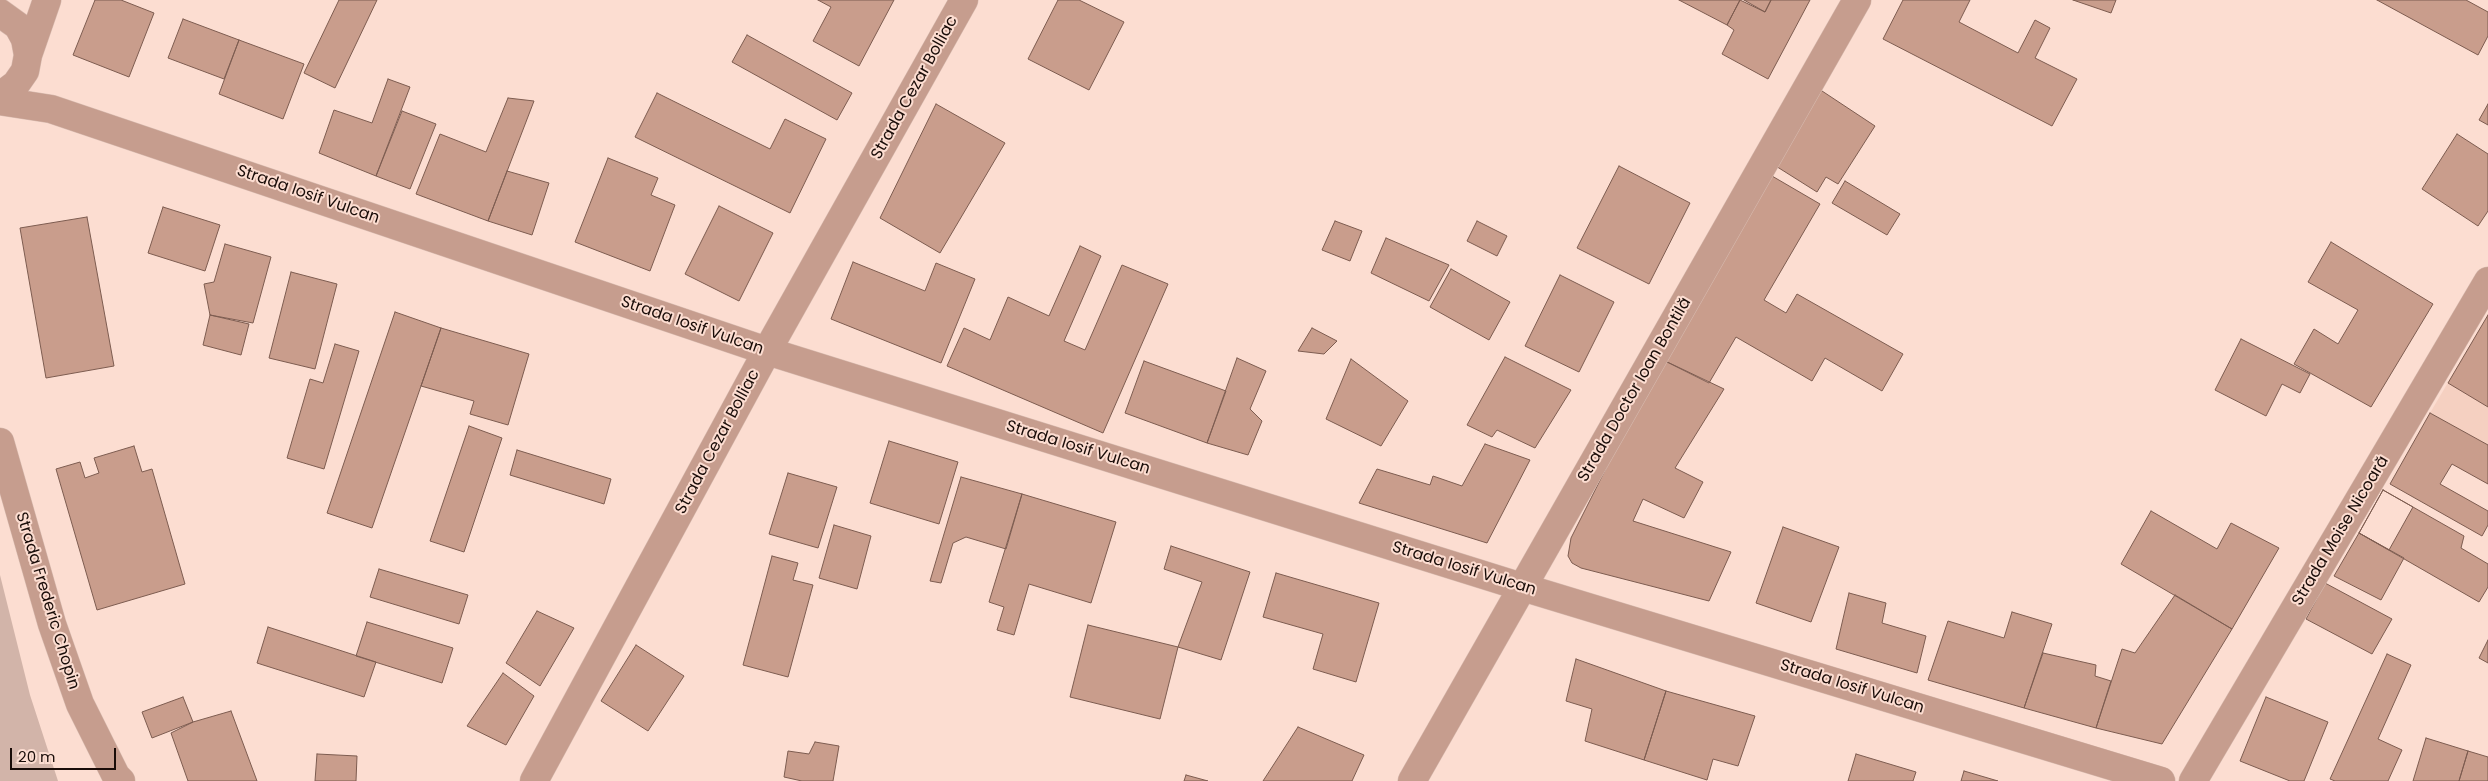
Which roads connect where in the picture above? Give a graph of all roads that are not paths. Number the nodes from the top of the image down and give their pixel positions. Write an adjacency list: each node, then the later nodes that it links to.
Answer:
1 (31, 0): 5 (street)
2 (47, 0): 6 (street)
3 (964, 0): 11 (street, Strada Cezar Bolliac)
4 (1858, 0): 13 (street, Strada Doctor Ioan Bontilă)
5 (3, 14): 6 (street)
6 (26, 63): 7 (street); 9 (street)
7 (0, 96)
8 (0, 101): 9 (street, Strada Iosif Vulcan)
9 (51, 108): 11 (street, Strada Iosif Vulcan)
10 (2488, 281): 18 (street, Strada Moise Nicoară)
11 (767, 351): 13 (street, Strada Iosif Vulcan); 15 (street, Strada Cezar Bolliac)
12 (0, 442): 14 (street, Strada Frederic Chopin)
13 (1522, 587): 16 (street, Strada Doctor Ioan Bontilă); 17 (street, Strada Iosif Vulcan)
14 (121, 781)
15 (534, 781)
16 (1412, 781)
17 (2161, 781)
18 (2193, 781)

